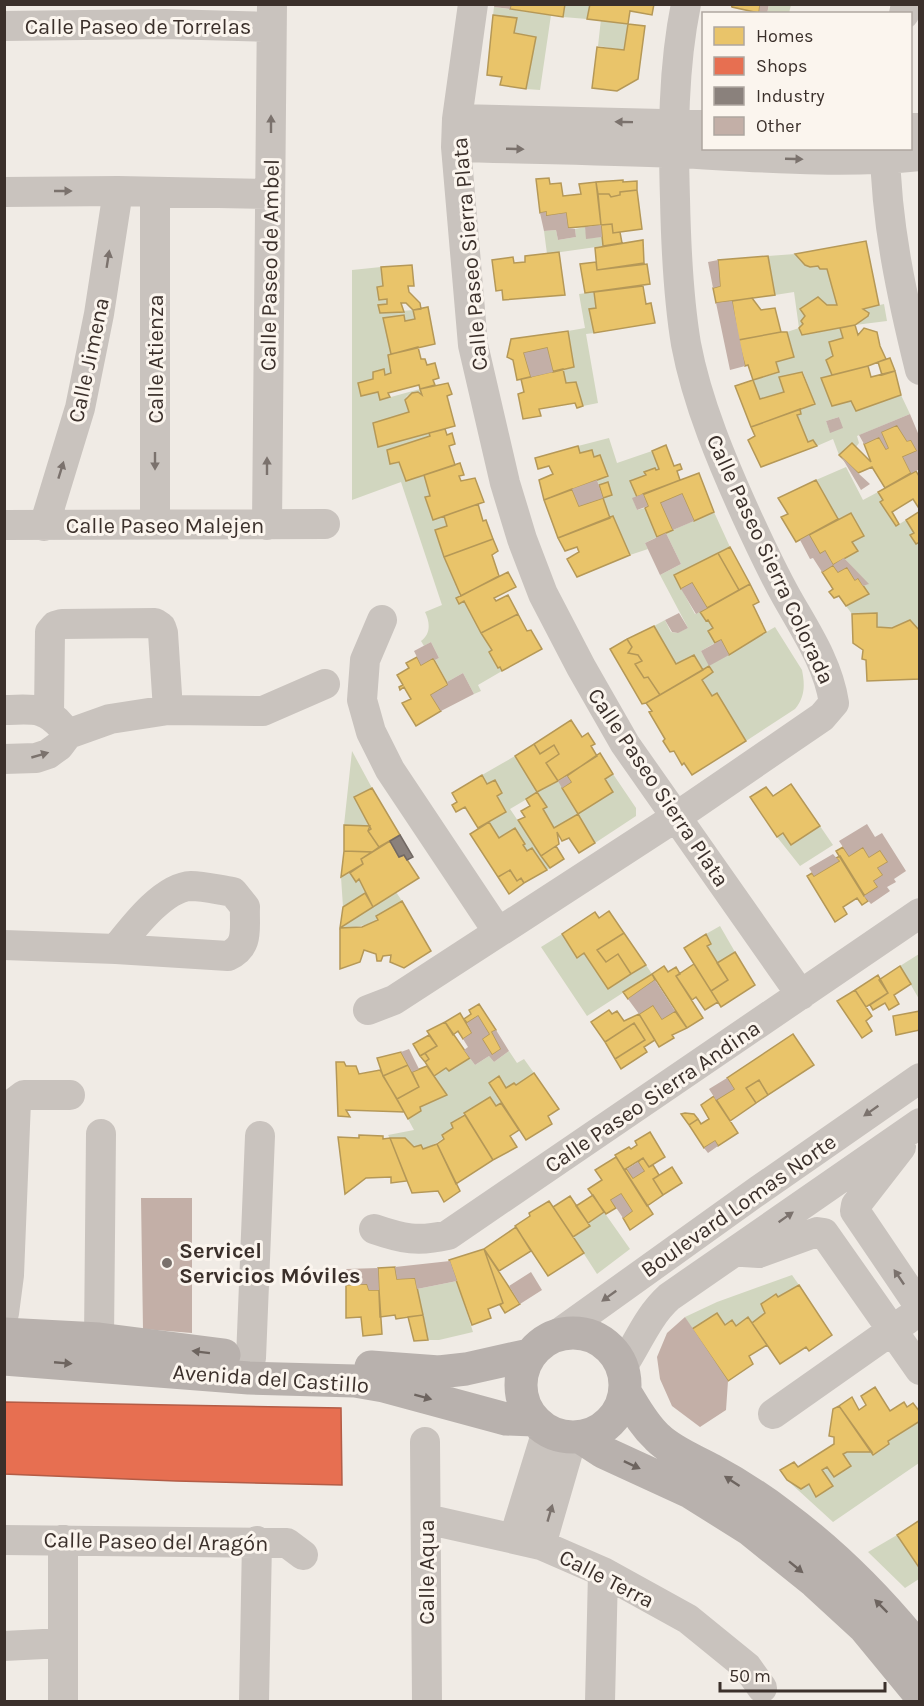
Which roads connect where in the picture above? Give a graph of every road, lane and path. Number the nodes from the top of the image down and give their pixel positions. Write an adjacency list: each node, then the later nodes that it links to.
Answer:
1 (473, 4): 9 (street, Calle Paseo Sierra Plata)
2 (686, 4): 7 (street, Calle Paseo Sierra Colorada)
3 (164, 14): 4 (street, Calle Paseo de Torrelas); 5 (street, Calle Paseo de Torrelas)
4 (102, 15): 6 (street, Calle Paseo de Torrelas)
5 (271, 16): 16 (street, Calle Paseo de Ambel, one-way to 5)
6 (4, 26)
7 (674, 123): 8 (street); 9 (street, one-way to 9); 10 (street, Calle Paseo Sierra Colorada)
8 (702, 125)
9 (457, 133): 10 (street, one-way to 10); 29 (street, Calle Paseo Sierra Plata)
10 (674, 153): 11 (street, one-way to 11); 29 (street, Calle Paseo Sierra Colorada)
11 (885, 154): 12 (street); 17 (street)
12 (920, 156)
13 (118, 191): 14 (street, one-way to 13); 15 (street); 22 (street, Calle Jimena, one-way to 13)
14 (4, 192)
15 (155, 192): 16 (street); 20 (street, Calle Atienza, one-way to 20)
16 (270, 194): 21 (street, Calle Paseo de Ambel, one-way to 16)
17 (920, 370)
18 (325, 524): 21 (street, Calle Paseo Malejen)
19 (4, 525): 22 (street, Calle Paseo Malejen)
20 (154, 525): 21 (street, Calle Paseo Malejen); 22 (street, Calle Paseo Malejen)
21 (267, 525)
22 (44, 526)
23 (382, 620): 31 (street)
24 (325, 684): 25 (street)
25 (168, 710): 27 (street); 27 (street)
26 (4, 711): 27 (street)
27 (58, 724): 28 (street, one-way to 27)
28 (4, 759)
29 (676, 817): 31 (street, Calle Paseo Sierra Colorada); 34 (street, Calle Paseo Sierra Plata)
30 (920, 913): 34 (street, Calle Paseo Sierra Andina)
31 (498, 932): 35 (street, Calle Paseo Sierra Colorada)
32 (4, 945): 33 (street)
33 (116, 949)
34 (801, 995): 42 (street, Calle Paseo Sierra Andina)
35 (368, 1010)
36 (920, 1078): 41 (street, Boulevard Lomas Norte, one-way to 41)
37 (70, 1095): 48 (street)
38 (920, 1124): 44 (street, Boulevard Lomas Norte, one-way to 38); 46 (street, one-way to 38)
39 (101, 1134): 52 (street)
40 (260, 1136): 55 (street)
41 (715, 1221): 43 (street, Boulevard Lomas Norte); 44 (street)
42 (374, 1229)
43 (683, 1244): 45 (street); 51 (street, Boulevard Lomas Norte, one-way to 51)
44 (736, 1251): 45 (street, Boulevard Lomas Norte); 49 (street)
45 (703, 1274): 57 (street, Boulevard Lomas Norte)
46 (920, 1307)
47 (920, 1311): 49 (street)
48 (4, 1313)
49 (892, 1331): 56 (street); 58 (street)
50 (4, 1334): 52 (main road, Avenida del Castillo)
51 (558, 1334): 53 (main road); 57 (main road)
52 (99, 1339): 55 (main road, Avenida del Castillo, one-way to 52)
53 (530, 1355): 55 (main road, Avenida del Castillo); 59 (main road)
54 (4, 1359): 55 (main road, Avenida del Castillo, one-way to 55)
55 (250, 1368): 59 (main road, Avenida del Castillo, one-way to 59)
56 (920, 1370)
57 (624, 1380): 59 (main road); 70 (main road, one-way to 57)
58 (773, 1414)
59 (558, 1431): 65 (street); 72 (main road, one-way to 72)
60 (425, 1442): 61 (street, Calle Aqua)
61 (426, 1519): 65 (street, Calle Terra); 75 (street, Calle Aqua)
62 (4, 1540): 63 (street, Calle Paseo del Aragón)
63 (63, 1540): 64 (street, Calle Paseo del Aragón); 68 (street)
64 (257, 1541): 66 (street, Calle Paseo del Aragón); 74 (street)
65 (528, 1541): 67 (street, Calle Terra)
66 (303, 1555)
67 (603, 1572): 71 (street, Calle Terra); 76 (street)
68 (63, 1643): 69 (street); 73 (street)
69 (4, 1646)
70 (920, 1650)
71 (762, 1688)
72 (920, 1695)
73 (63, 1701)
74 (254, 1701)
75 (427, 1701)
76 (600, 1701)

